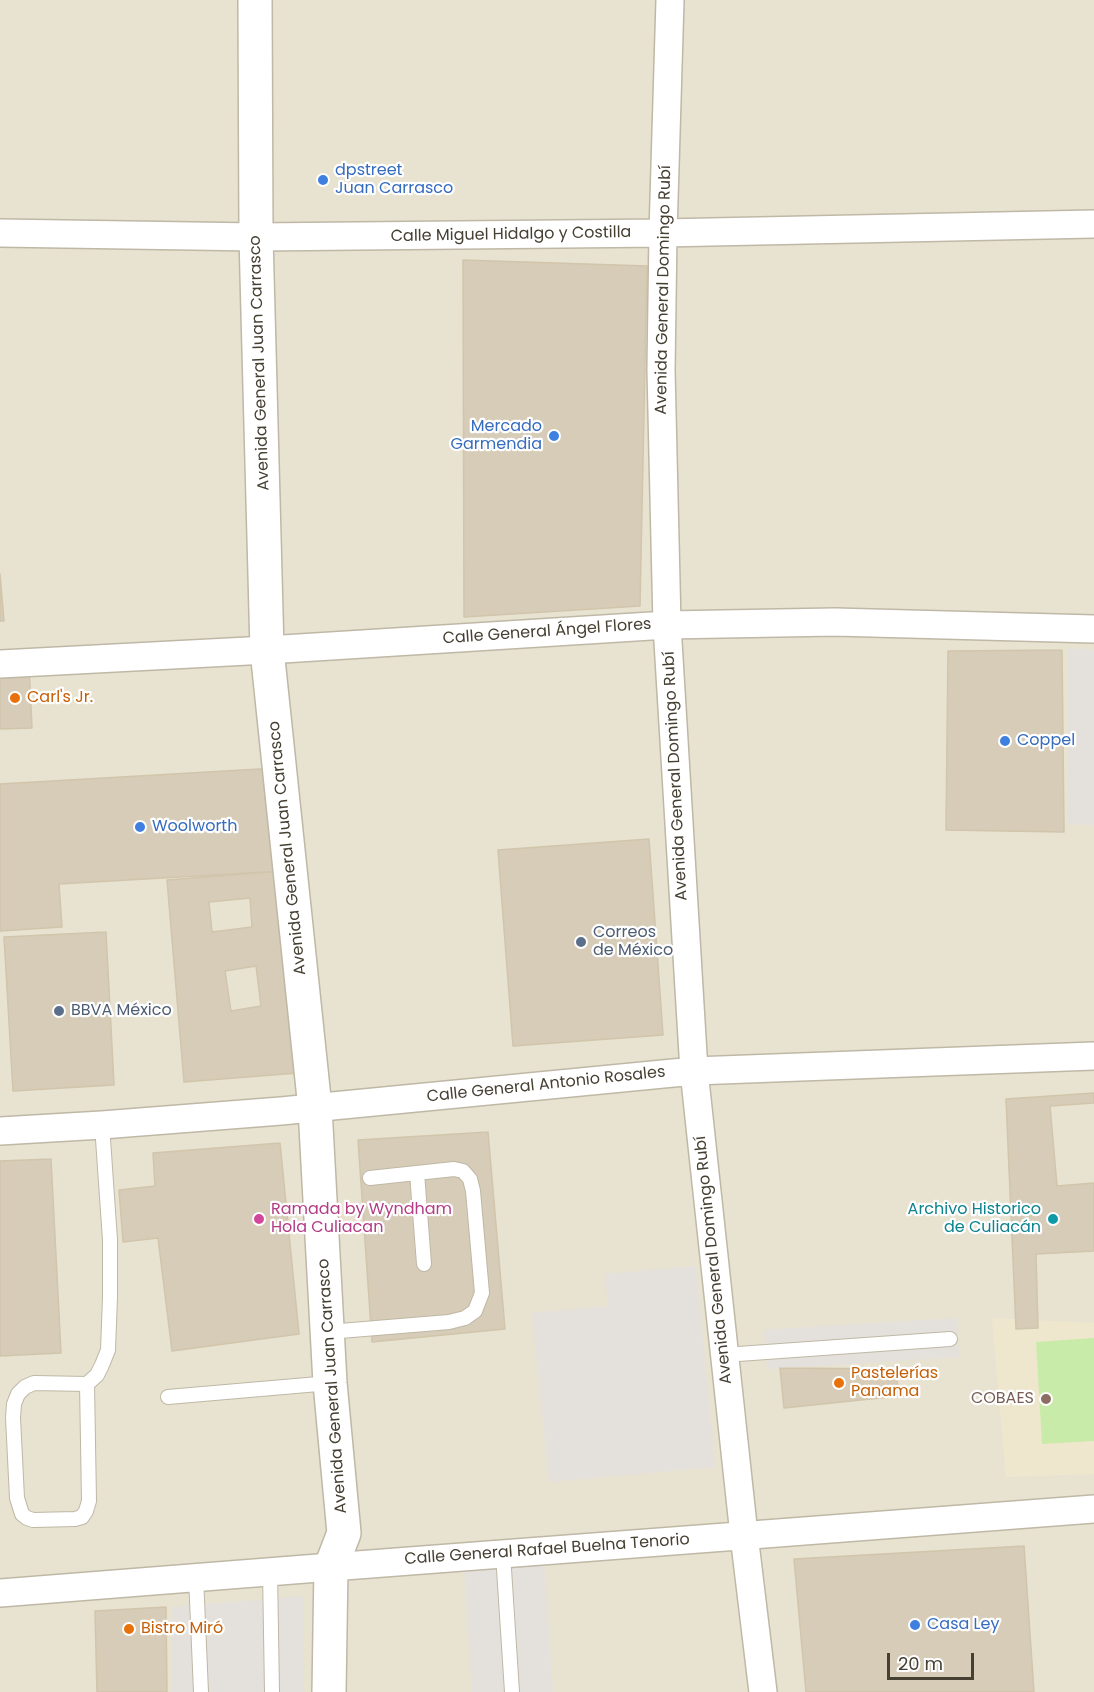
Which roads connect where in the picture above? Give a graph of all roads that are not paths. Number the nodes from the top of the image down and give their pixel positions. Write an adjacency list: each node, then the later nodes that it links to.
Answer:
1 (255, 0): 6 (street, Avenida General Juan Carrasco)
2 (670, 0): 5 (street, Avenida General Domingo Rubí)
3 (1094, 224): 5 (street, Calle Miguel Hidalgo y Costilla)
4 (0, 233): 6 (street, Calle Miguel Hidalgo y Costilla)
5 (663, 233): 6 (street, Calle Miguel Hidalgo y Costilla); 7 (street, Avenida General Domingo Rubí)
6 (256, 237): 9 (street, Avenida General Juan Carrasco)
7 (667, 625): 8 (street, Calle General Ángel Flores); 9 (street, Calle General Ángel Flores); 12 (street, Avenida General Domingo Rubí)
8 (1094, 629)
9 (267, 650): 10 (street, Calle General Ángel Flores); 13 (street, Avenida General Juan Carrasco)
10 (0, 664)
11 (1094, 1056): 12 (street, Calle General Antonio Rosales)
12 (694, 1071): 13 (street, Calle General Antonio Rosales); 21 (street, Avenida General Domingo Rubí)
13 (315, 1108): 14 (street, Calle General Antonio Rosales); 19 (street, Avenida General Juan Carrasco)
14 (102, 1125): 15 (street, Calle General Antonio Rosales); 23 (lane)
15 (0, 1131)
16 (417, 1173): 17 (lane); 18 (lane); 19 (lane)
17 (370, 1178)
18 (424, 1264)
19 (327, 1332): 22 (street, Avenida General Juan Carrasco)
20 (950, 1340): 21 (lane)
21 (724, 1354): 26 (street, Avenida General Domingo Rubí)
22 (330, 1383): 24 (lane); 28 (street, Avenida General Juan Carrasco)
23 (87, 1384): 23 (lane)
24 (168, 1397)
25 (1094, 1509): 26 (street, Calle General Rafael Buelna Tenorio)
26 (744, 1535): 27 (street, Calle General Rafael Buelna Tenorio); 36 (street, Avenida General Domingo Rubí)
27 (503, 1554): 28 (street, Calle General Rafael Buelna Tenorio); 35 (lane)
28 (331, 1567): 29 (street, Calle General Rafael Buelna Tenorio); 34 (street, Avenida General Juan Carrasco)
29 (270, 1571): 30 (street, Calle General Rafael Buelna Tenorio); 33 (lane)
30 (196, 1577): 31 (street, Calle General Rafael Buelna Tenorio); 32 (lane)
31 (0, 1593)
32 (201, 1692)
33 (272, 1692)
34 (329, 1692)
35 (512, 1692)
36 (763, 1692)

